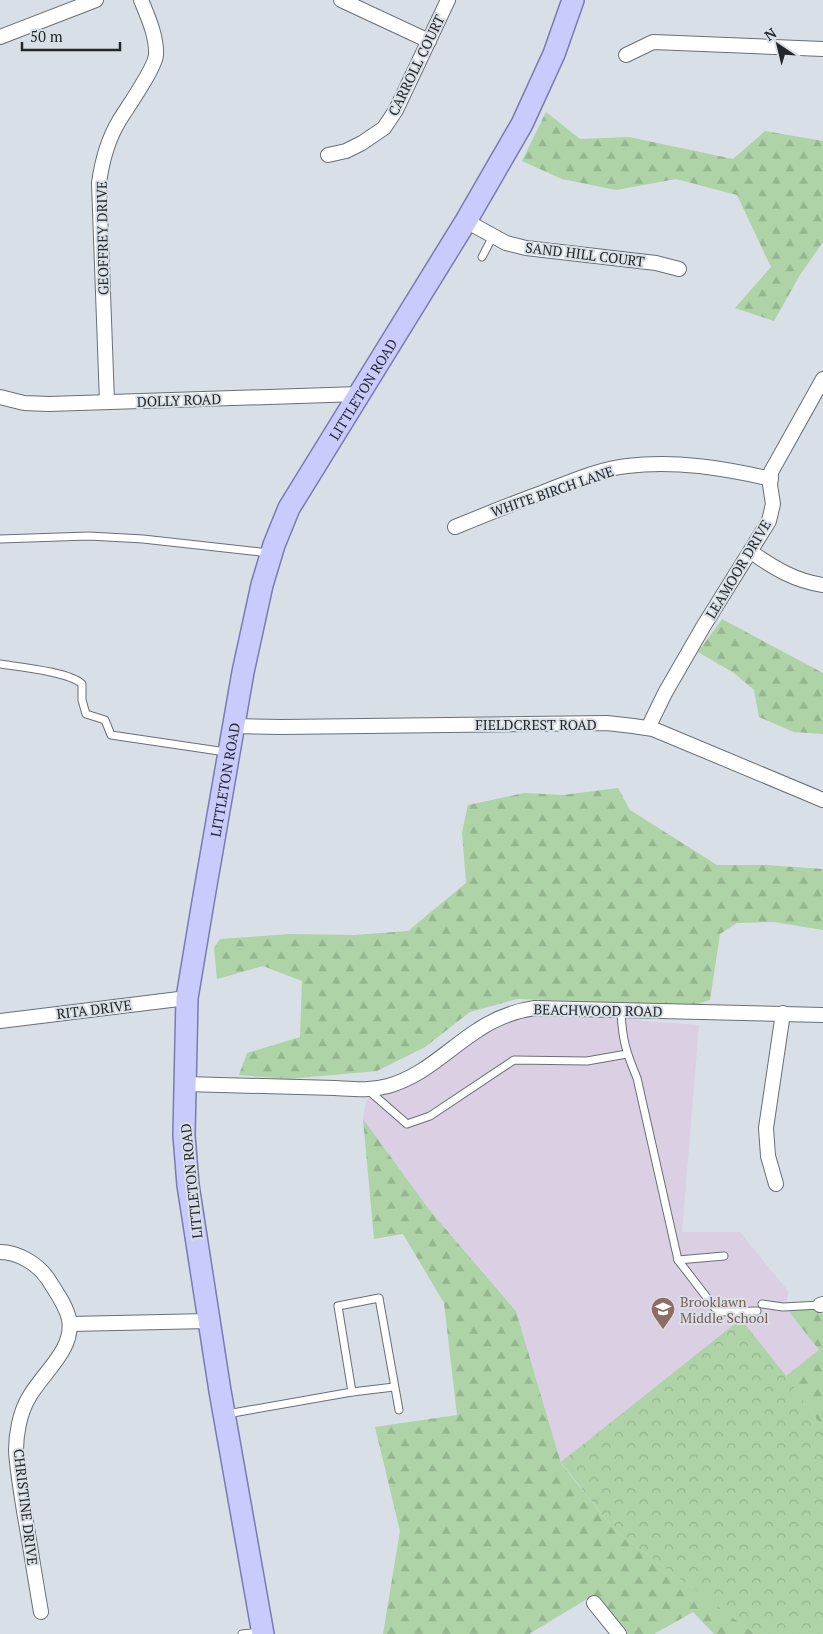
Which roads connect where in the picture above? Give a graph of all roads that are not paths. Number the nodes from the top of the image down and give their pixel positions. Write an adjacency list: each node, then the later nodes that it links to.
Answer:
1 (96, 0): 6 (street)
2 (141, 0): 18 (street, GEOFFREY DRIVE)
3 (341, 0): 7 (street)
4 (448, 0): 7 (street, CARROLL COURT)
5 (573, 0): 11 (main road, LITTLETON ROAD)
6 (0, 36)
7 (429, 42): 10 (street, CARROLL COURT)
8 (823, 49): 9 (street)
9 (626, 54)
10 (328, 155)
11 (466, 221): 12 (street, SAND HILL COURT); 16 (main road, LITTLETON ROAD)
12 (493, 236): 13 (lane); 14 (street, SAND HILL COURT)
13 (482, 257)
14 (679, 269)
15 (823, 379): 19 (street, LEAMOOR DRIVE)
16 (359, 394): 18 (street, DOLLY ROAD); 23 (main road, LITTLETON ROAD)
17 (0, 398): 18 (street, DOLLY ROAD)
18 (107, 402)
19 (771, 479): 20 (street, WHITE BIRCH LANE); 22 (street, LEAMOOR DRIVE)
20 (455, 527)
21 (0, 539): 23 (lane)
22 (751, 552): 24 (street); 27 (street, LEAMOOR DRIVE)
23 (271, 553): 26 (main road, LITTLETON ROAD)
24 (823, 585)
25 (0, 664): 28 (lane)
26 (234, 726): 27 (street, FIELDCREST ROAD); 28 (main road, LITTLETON ROAD)
27 (648, 728): 29 (street, FIELDCREST ROAD)
28 (229, 753): 30 (main road, LITTLETON ROAD)
29 (823, 800)
30 (188, 998): 34 (street, RITA DRIVE); 36 (main road, LITTLETON ROAD)
31 (621, 1010): 32 (street, BEACHWOOD ROAD); 35 (lane); 37 (street, BEACHWOOD ROAD)
32 (783, 1013): 33 (street, BEACHWOOD ROAD); 38 (street)
33 (823, 1014)
34 (0, 1021)
35 (627, 1054): 37 (lane); 41 (lane)
36 (185, 1084): 37 (street, BEACHWOOD ROAD); 45 (main road, LITTLETON ROAD)
37 (367, 1090)
38 (776, 1184)
39 (0, 1252): 46 (street)
40 (724, 1256): 41 (lane)
41 (678, 1260): 44 (lane)
42 (762, 1304): 43 (lane)
43 (821, 1305)
44 (757, 1311)
45 (209, 1321): 46 (street); 50 (main road, LITTLETON ROAD)
46 (70, 1324): 52 (street, CHRISTINE DRIVE)
47 (394, 1387): 48 (lane); 48 (lane); 49 (lane)
48 (352, 1392): 50 (lane)
49 (399, 1410)
50 (224, 1415): 53 (main road, LITTLETON ROAD)
51 (594, 1603): 54 (street)
52 (41, 1612)
53 (256, 1633)
54 (618, 1634)

